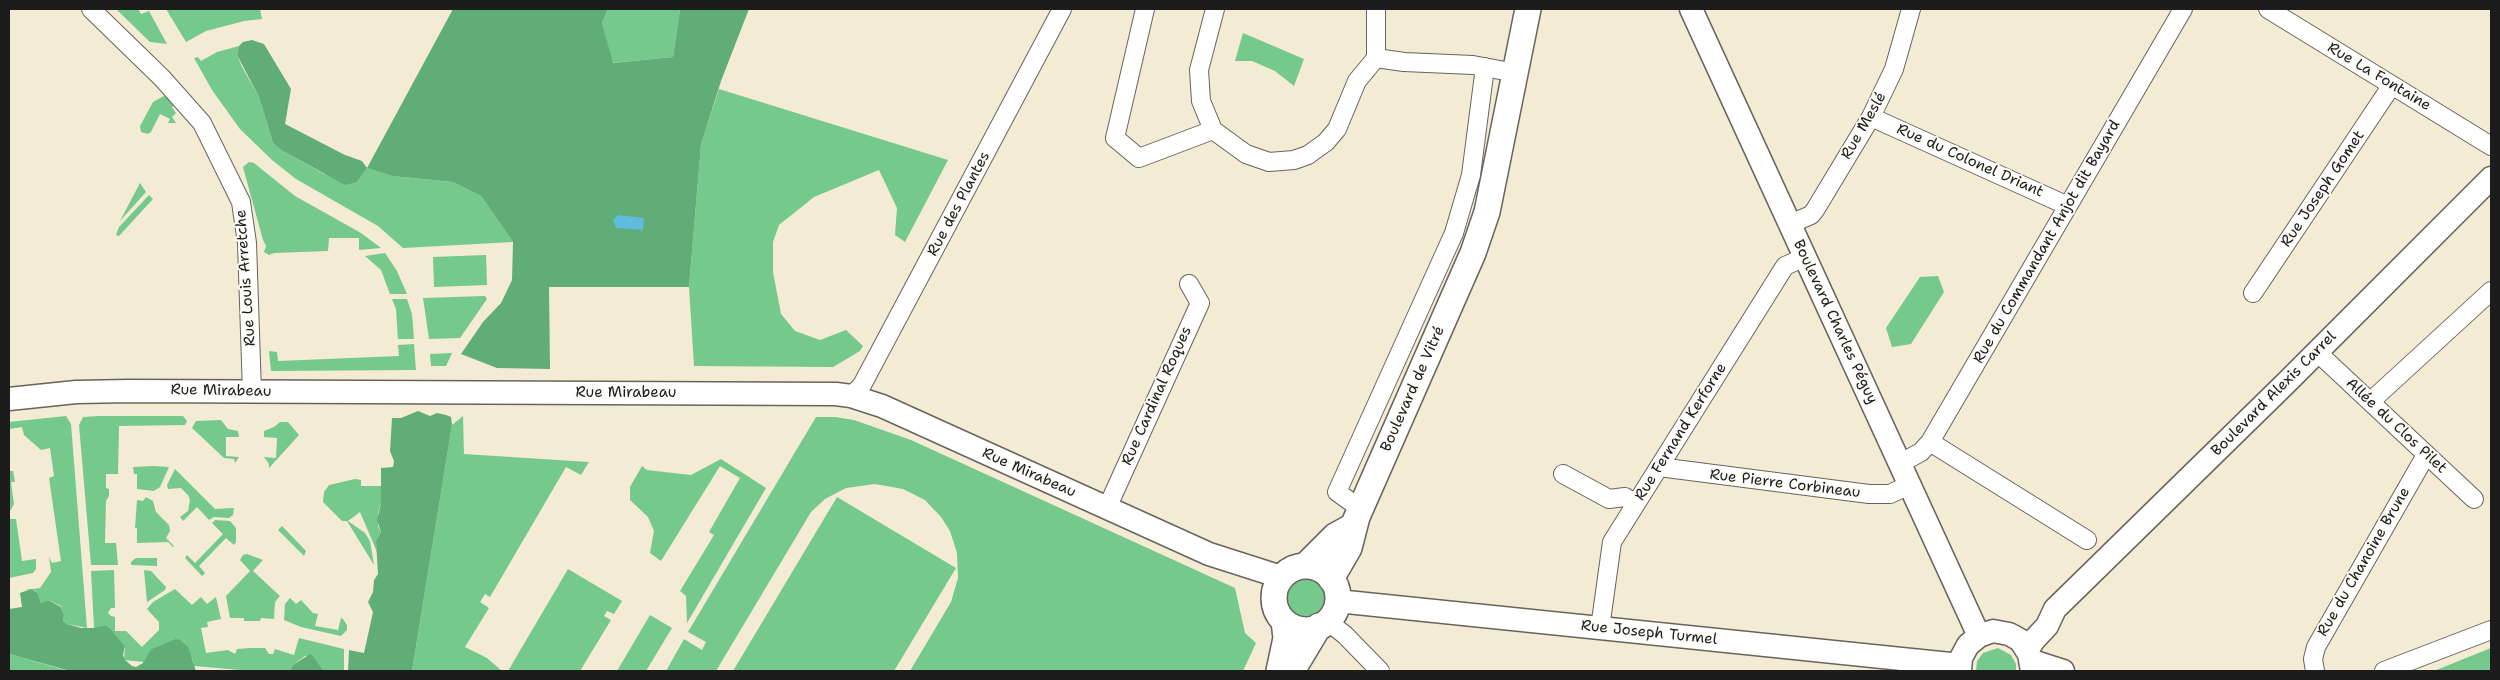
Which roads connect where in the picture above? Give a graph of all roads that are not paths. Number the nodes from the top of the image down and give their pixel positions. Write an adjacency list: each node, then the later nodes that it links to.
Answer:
1 (91, 9): 26 (street, Rue Louis Arretche)
2 (1062, 9): 27 (street, Rue des Plantes)
3 (1145, 9): 16 (street)
4 (1214, 9): 16 (street)
5 (1376, 9): 11 (street)
6 (1528, 9): 13 (main road, Boulevard de Vitré)
7 (1691, 9): 20 (street, Boulevard Charles Péguy)
8 (1910, 9): 15 (street, Rue Meslé)
9 (2183, 9): 19 (street, Rue du Commandant Anjot dit Bayard)
10 (2268, 9): 14 (street, Rue La Fontaine)
11 (1376, 58): 12 (street); 16 (street)
12 (1485, 67): 13 (street); 39 (street)
13 (1516, 73): 39 (main road, Boulevard de Vitré)
14 (2392, 85): 17 (street, Rue La Fontaine); 24 (street, Rue Joseph Gomet)
15 (1871, 117): 19 (street, Rue du Colonel Driant); 20 (street, Rue Meslé)
16 (1213, 130)
17 (2491, 146)
18 (2491, 178): 25 (street, Boulevard Alexis Carrel)
19 (2068, 206): 30 (street, Rue du Commandant Anjot dit Bayard)
20 (1790, 224): 21 (street, Boulevard Charles Péguy)
21 (1805, 258): 32 (street, Boulevard Charles Péguy); 33 (street, Rue Fernand Kerforne)
22 (1189, 284): 38 (street, Rue Cardinal Roques)
23 (2491, 291): 29 (street)
24 (2253, 293)
25 (2317, 352): 29 (street, Allée du Clos Pilet); 44 (street, Boulevard Alexis Carrel)
26 (252, 392): 27 (street, Rue Mirabeau); 28 (street, Rue Mirabeau)
27 (851, 396): 38 (street, Rue Mirabeau)
28 (9, 399)
29 (2371, 401): 31 (street, Allée du Clos Pilet)
30 (1930, 442): 32 (street, Rue du Commandant Anjot dit Bayard); 40 (street)
31 (2426, 455): 36 (street, Allée du Clos Pilet); 56 (street, Rue du Chanoine Brune)
32 (1899, 464): 35 (street, Boulevard Charles Péguy)
33 (1659, 467): 35 (street, Rue Pierre Corbineau); 37 (street, Rue Fernand Kerforne)
34 (1563, 474): 37 (street)
35 (1909, 485): 49 (street, Boulevard Charles Péguy)
36 (2474, 499)
37 (1636, 504): 46 (street, Rue Fernand Kerforne)
38 (1107, 508): 42 (street, Rue Mirabeau)
39 (1357, 517): 41 (main road); 43 (main road, Boulevard de Vitré)
40 (2088, 540)
41 (1305, 566): 42 (main road); 43 (main road)
42 (1278, 584): 45 (main road)
43 (1329, 607): 45 (main road); 46 (street, Rue Joseph Turmel); 53 (main road, Boulevard de Vitré); 54 (street)
44 (2055, 609): 48 (street, Boulevard Alexis Carrel); 50 (street, Boulevard Alexis Carrel)
45 (1284, 621): 52 (main road)
46 (1600, 628): 51 (street, Rue Joseph Turmel)
47 (2491, 630): 57 (street)
48 (2009, 634): 49 (street); 50 (street)
49 (1978, 636): 51 (street)
50 (2030, 661): 55 (street)
51 (1960, 668)
52 (1280, 671)
53 (1292, 671)
54 (1380, 671)
55 (2064, 671)
56 (2315, 671)
57 (2384, 671)

